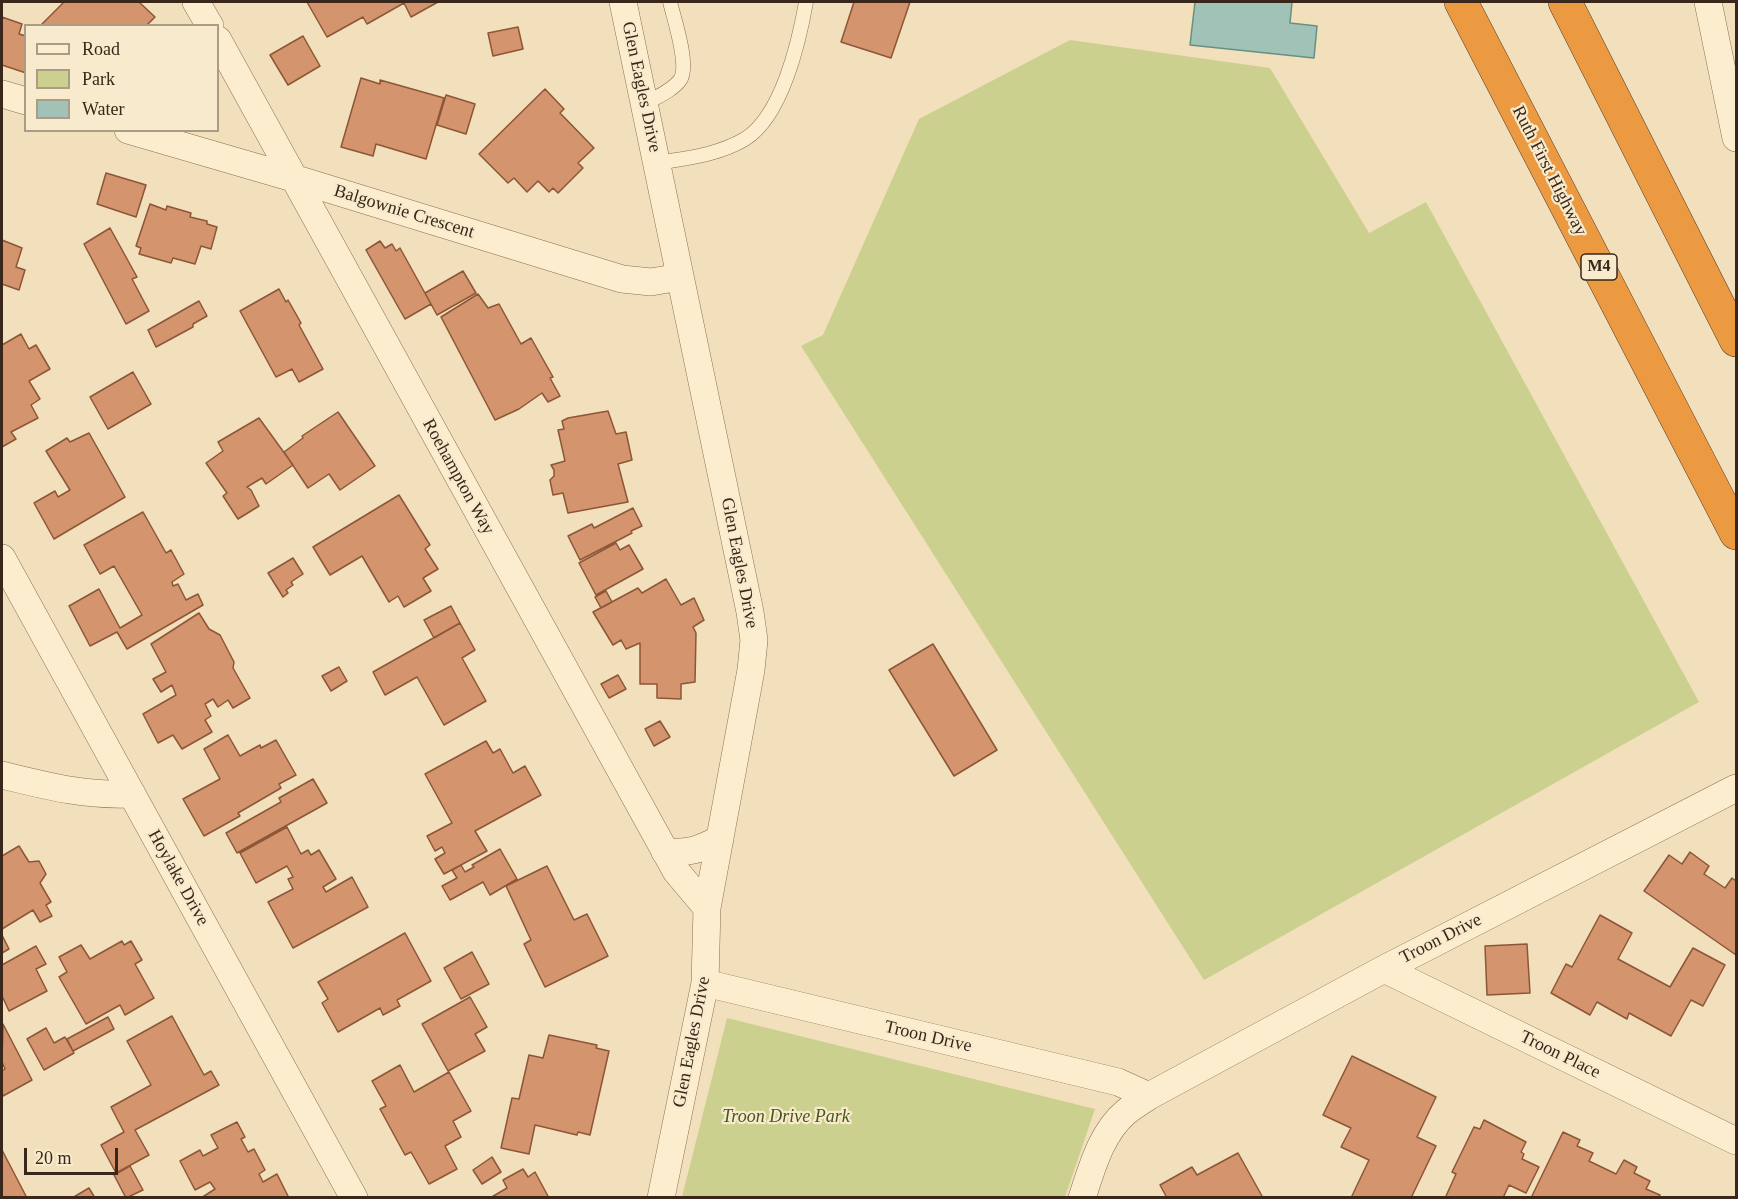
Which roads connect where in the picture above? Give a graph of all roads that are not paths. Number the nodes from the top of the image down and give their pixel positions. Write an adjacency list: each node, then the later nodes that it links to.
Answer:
1 (196, 2): 8 (street)
2 (623, 2): 12 (street, Glen Eagles Drive)
3 (670, 2): 12 (lane)
4 (806, 2): 15 (lane)
5 (1461, 2): 19 (highway, Ruth First Highway / M4)
6 (1565, 2): 18 (highway)
7 (1708, 2): 14 (street)
8 (209, 24)
9 (219, 42): 16 (street, Roehampton Way)
10 (2, 94): 11 (street)
11 (24, 100)
12 (645, 104): 15 (street, Glen Eagles Drive)
13 (135, 132): 16 (street, Balgownie Crescent)
14 (1737, 138)
15 (657, 163): 17 (street, Glen Eagles Drive)
16 (293, 178): 17 (street, Balgownie Crescent); 25 (street, Roehampton Way)
17 (680, 277): 24 (street, Glen Eagles Drive)
18 (1737, 340)
19 (1737, 533)
20 (2, 558): 23 (street, Hoylake Drive)
21 (2, 776): 23 (street)
22 (1736, 788): 27 (street, Troon Drive)
23 (132, 794): 31 (street, Hoylake Drive)
24 (720, 838): 25 (street); 26 (street, Glen Eagles Drive)
25 (666, 852): 26 (street, Roehampton Way)
26 (707, 908): 28 (street, Glen Eagles Drive)
27 (1384, 969): 29 (street, Troon Drive); 30 (street, Troon Place)
28 (705, 983): 29 (street, Troon Drive); 32 (street, Glen Eagles Drive)
29 (1149, 1096): 33 (street, Troon Drive)
30 (1737, 1141)
31 (354, 1197)
32 (661, 1197)
33 (1082, 1197)

